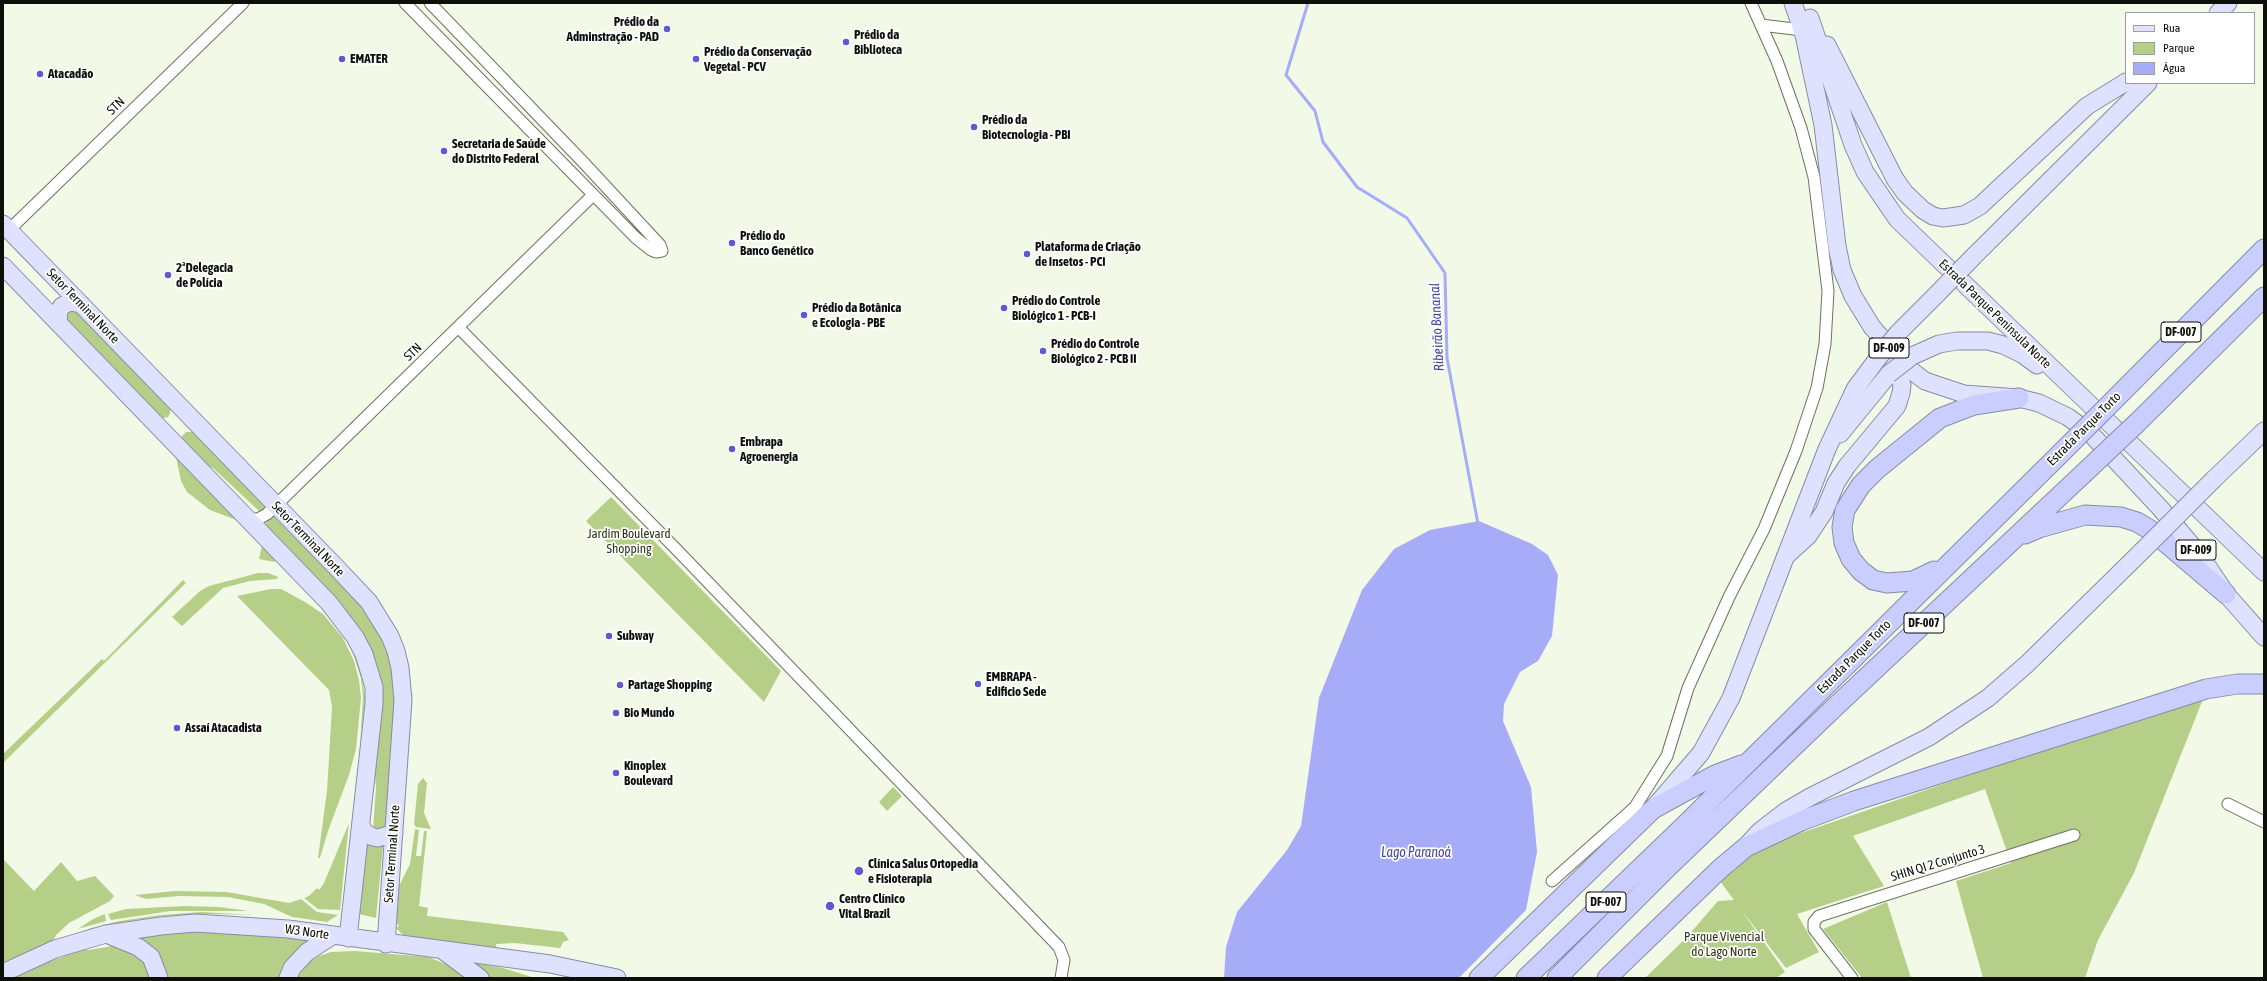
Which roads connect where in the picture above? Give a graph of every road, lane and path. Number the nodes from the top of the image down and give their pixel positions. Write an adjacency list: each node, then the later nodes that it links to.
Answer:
1 (243, 3): 13 (street, STN)
2 (405, 3): 12 (street)
3 (430, 3): 12 (street)
4 (1751, 3): 8 (street)
5 (2228, 3): 7 (main road)
6 (1802, 6): 9 (main road, DF-009); 10 (main road); 26 (main road, Estrada Parque Península Norte / DF-009)
7 (2219, 12)
8 (1762, 24): 9 (street); 18 (street)
9 (1802, 30): 16 (main road, DF-009)
10 (2125, 83)
11 (2147, 84): 24 (main road, bridge)
12 (592, 196): 23 (street, STN)
13 (6, 227): 17 (main road, Setor Terminal Norte)
14 (2264, 249): 33 (highway, Estrada Parque Torto / DF-007, bridge)
15 (3, 266): 20 (main road)
16 (1842, 270): 18 (street); 24 (main road, DF-009)
17 (58, 281): 20 (main road); 21 (main road, Setor Terminal Norte)
18 (1828, 291): 46 (street)
19 (2264, 297): 31 (highway, Estrada Parque Torto / DF-007, bridge)
20 (38, 301): 22 (main road)
21 (81, 304): 22 (main road); 29 (main road, Setor Terminal Norte)
22 (58, 322): 30 (main road)
23 (458, 327): 29 (street, STN); 58 (street)
24 (1884, 354): 25 (main road, DF-009); 28 (main road); 32 (main road)
25 (2020, 398): 33 (highway); 35 (main road, DF-009)
26 (2084, 399): 28 (main road, bridge); 34 (main road, Estrada Parque Península Norte / DF-009)
27 (2264, 431): 45 (main road, bridge)
28 (1827, 449): 32 (main road)
29 (275, 506): 30 (street, STN); 43 (main road, Setor Terminal Norte)
30 (248, 519): 42 (main road)
31 (2011, 541): 35 (highway); 61 (highway, Estrada Parque Torto / DF-007)
32 (1785, 557): 40 (main road)
33 (1948, 564): 38 (highway, Estrada Parque Torto / DF-007)
34 (2264, 572)
35 (2226, 594): 36 (main road, DF-009)
36 (2264, 638)
37 (2264, 684): 45 (highway)
38 (1746, 763): 40 (highway); 60 (highway, Estrada Parque Torto / DF-007)
39 (2228, 804): 41 (street)
40 (1653, 809): 59 (highway)
41 (2264, 822)
42 (362, 827): 43 (main road); 48 (main road)
43 (394, 833): 49 (main road, Setor Terminal Norte)
44 (2074, 835): 63 (street, SHIN QI 2 Conjunto 3)
45 (1746, 847): 62 (highway)
46 (1552, 881)
47 (106, 934): 48 (main road, W3 Norte); 52 (main road, W3 Norte); 53 (main road)
48 (340, 937): 49 (main road, W3 Norte); 54 (main road)
49 (386, 944): 50 (main road, W3 Norte)
50 (443, 950): 51 (main road, W3 Norte); 55 (main road)
51 (551, 964): 56 (main road); 57 (main road, W3 Norte)
52 (3, 973)
53 (159, 978)
54 (288, 978)
55 (480, 978)
56 (575, 978)
57 (617, 978)
58 (1061, 978)
59 (1478, 978)
60 (1526, 978)
61 (1557, 978)
62 (1607, 978)
63 (1852, 978)

